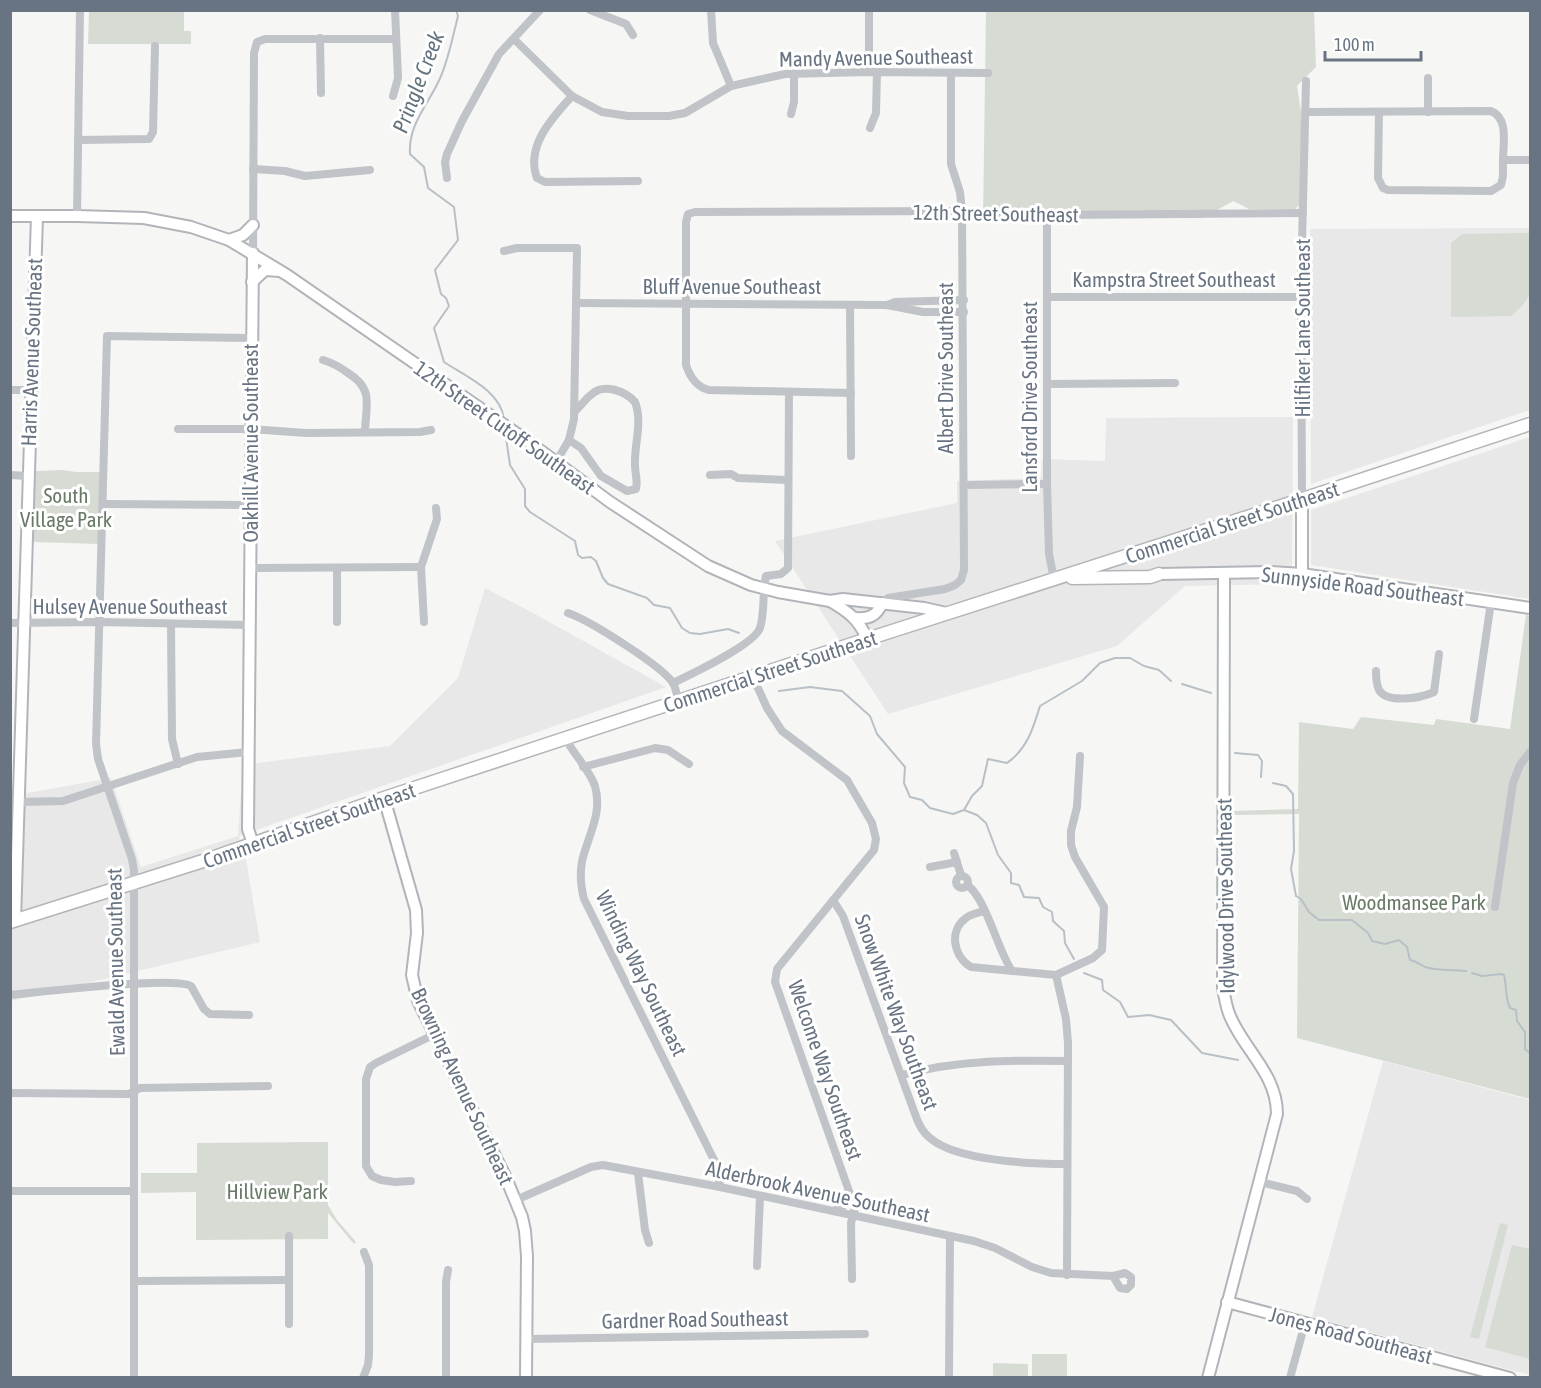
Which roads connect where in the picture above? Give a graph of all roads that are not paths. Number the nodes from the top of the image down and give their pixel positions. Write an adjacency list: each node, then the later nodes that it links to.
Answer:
1 (80, 10): 27 (street)
2 (395, 10): 9 (street)
3 (540, 10): 10 (street)
4 (590, 10): 7 (street)
5 (711, 10): 18 (street)
6 (869, 10): 12 (street)
7 (633, 35)
8 (320, 38): 9 (street); 19 (street); 30 (street, Oakhill Avenue Southeast)
9 (396, 39): 20 (street)
10 (514, 39): 21 (street, Mandy Avenue Southeast); 32 (street)
11 (155, 46): 27 (street)
12 (873, 72): 13 (street, Mandy Avenue Southeast); 15 (street, Mandy Avenue Southeast); 26 (street)
13 (951, 73): 14 (street, Mandy Avenue Southeast); 34 (street, Albert Drive Southeast)
14 (988, 73)
15 (794, 74): 18 (street, Mandy Avenue Southeast); 25 (street)
16 (1428, 78): 24 (street)
17 (1306, 81): 22 (street, Hilfiker Lane Southeast)
18 (731, 86): 21 (street, Mandy Avenue Southeast)
19 (321, 93)
20 (393, 96)
21 (572, 96): 33 (street)
22 (1306, 112): 23 (street); 35 (street, Hilfiker Lane Southeast)
23 (1379, 112): 24 (street); 28 (street)
24 (1428, 112): 28 (street)
25 (791, 114)
26 (870, 129)
27 (78, 140): 39 (street)
28 (1503, 160): 29 (street)
29 (1530, 160)
30 (253, 169): 31 (street); 40 (street, Oakhill Avenue Southeast)
31 (370, 170)
32 (447, 178)
33 (638, 181)
34 (963, 211): 36 (street, 12th Street Southeast); 48 (street, Albert Drive Southeast); 50 (street, 12th Street Southeast)
35 (1303, 213): 36 (street, 12th Street Southeast); 47 (street, Hilfiker Lane Southeast)
36 (1047, 215): 46 (street, Lansford Drive Southeast)
37 (10, 216): 38 (street)
38 (36, 216): 39 (street); 59 (street, Harris Avenue Southeast)
39 (77, 216): 41 (street)
40 (253, 225): 41 (street); 43 (street, Oakhill Avenue Southeast)
41 (229, 240): 43 (street)
42 (504, 251): 49 (street)
43 (253, 253): 44 (street, 12th Street Cutoff Southeast); 45 (street, Oakhill Avenue Southeast)
44 (280, 271): 45 (street); 70 (street, 12th Street Cutoff Southeast)
45 (252, 282): 54 (street, Oakhill Avenue Southeast)
46 (1047, 297): 47 (street, Kampstra Street Southeast); 57 (street, Lansford Drive Southeast)
47 (1301, 297): 77 (street, Hilfiker Lane Southeast)
48 (964, 300): 52 (street, Bluff Avenue Southeast); 53 (street, Albert Drive Southeast)
49 (576, 303): 50 (street, Bluff Avenue Southeast); 62 (street)
50 (686, 304): 51 (street, Bluff Avenue Southeast); 60 (street)
51 (850, 305): 52 (street, Bluff Avenue Southeast); 61 (street)
52 (886, 305): 53 (street, Bluff Avenue Southeast)
53 (964, 312): 76 (street, Albert Drive Southeast)
54 (251, 338): 65 (street, Oakhill Avenue Southeast); 78 (street, Ewald Avenue Southeast)
55 (323, 360): 67 (street)
56 (1175, 383): 57 (street)
57 (1047, 384): 75 (street, Lansford Drive Southeast)
58 (10, 390): 59 (street)
59 (30, 390): 73 (street, Harris Avenue Southeast)
60 (789, 393): 61 (street); 74 (street)
61 (851, 393): 69 (street)
62 (575, 411): 68 (street); 68 (street)
63 (1530, 424): 77 (main road, Commercial Street Southeast)
64 (178, 429): 65 (street)
65 (250, 429): 67 (street); 79 (street, Oakhill Avenue Southeast)
66 (431, 430): 67 (street)
67 (365, 431)
68 (569, 440): 70 (street)
69 (851, 456)
70 (556, 462): 88 (street, 12th Street Cutoff Southeast)
71 (711, 475): 74 (street)
72 (10, 476): 73 (street)
73 (28, 476): 100 (street, Harris Avenue Southeast)
74 (788, 480): 88 (street)
75 (1047, 484): 76 (street); 87 (street, Lansford Drive Southeast)
76 (964, 485): 91 (street, Albert Drive Southeast)
77 (1302, 499): 86 (street, Hilfiker Lane Southeast); 87 (main road, Commercial Street Southeast)
78 (103, 504): 79 (street); 96 (street, Ewald Avenue Southeast)
79 (250, 506): 82 (street, Oakhill Avenue Southeast)
80 (436, 508): 81 (street)
81 (422, 567): 83 (street); 98 (street)
82 (250, 568): 83 (street); 102 (street, Oakhill Avenue Southeast)
83 (337, 568): 97 (street)
84 (1224, 573): 85 (street, Sunnyside Road Southeast); 86 (street, Sunnyside Road Southeast); 144 (street, Idylwood Drive Southeast)
85 (1159, 574): 87 (main road)
86 (1302, 574): 90 (street, Sunnyside Road Southeast)
87 (1057, 578): 94 (main road, Commercial Street Southeast)
88 (764, 589): 89 (street, 12th Street Cutoff Southeast); 107 (street)
89 (830, 601): 91 (street, 12th Street Cutoff Southeast); 95 (street, 12th Street Cutoff Southeast)
90 (1491, 602): 92 (street, Sunnyside Road Southeast); 110 (street)
91 (882, 603): 94 (street, 12th Street Cutoff Southeast); 95 (street)
92 (1530, 608)
93 (568, 613): 107 (street)
94 (946, 613): 103 (main road, Commercial Street Southeast)
95 (855, 618): 103 (street, 12th Street Cutoff Southeast)
96 (99, 622): 100 (street, Hulsey Avenue Southeast); 101 (street, Hulsey Avenue Southeast); 118 (street, Ewald Avenue Southeast)
97 (337, 622)
98 (424, 622)
99 (10, 623): 100 (street, Hulsey Avenue Southeast)
100 (23, 624): 109 (street, Harris Avenue Southeast)
101 (171, 624): 102 (street, Hulsey Avenue Southeast); 115 (street)
102 (249, 625): 112 (street, Oakhill Avenue Southeast)
103 (867, 639): 106 (main road, Commercial Street Southeast)
104 (1439, 654): 105 (street)
105 (1376, 671)
106 (753, 676): 108 (main road, Commercial Street Southeast); 126 (street, Welcome Way Southeast)
107 (673, 683): 108 (street)
108 (678, 701): 111 (main road, Commercial Street Southeast)
109 (15, 712): 120 (street, Harris Avenue Southeast)
110 (1474, 719)
111 (566, 738): 117 (street, Winding Way Southeast); 119 (main road, Commercial Street Southeast)
112 (248, 752): 115 (street); 121 (street, Oakhill Avenue Southeast)
113 (1530, 752): 127 (street)
114 (1080, 756): 131 (street)
115 (178, 764): 118 (street)
116 (689, 764): 117 (street)
117 (583, 767): 145 (street, Winding Way Southeast)
118 (107, 788): 120 (street); 125 (street, Ewald Avenue Southeast)
119 (384, 798): 121 (main road, Commercial Street Southeast); 135 (street, Browning Avenue Southeast)
120 (18, 802): 129 (street, Harris Avenue Southeast)
121 (253, 844): 125 (main road, Commercial Street Southeast)
122 (954, 853): 123 (street)
123 (957, 862): 124 (street); 128 (street)
124 (930, 867)
125 (135, 882): 129 (main road, Commercial Street Southeast); 132 (street, Ewald Avenue Southeast)
126 (833, 900): 137 (street, Snow White Way Southeast); 148 (street, Welcome Way Southeast)
127 (1495, 907)
128 (984, 911): 130 (street); 130 (street)
129 (13, 922)
130 (1012, 971): 131 (street)
131 (1056, 975): 136 (street)
132 (134, 984): 133 (street); 134 (street); 139 (street, Ewald Avenue Southeast)
133 (10, 995)
134 (249, 1015)
135 (435, 1034): 143 (street); 150 (street, Browning Avenue Southeast)
136 (1068, 1060): 137 (street); 141 (street)
137 (902, 1075): 141 (street, Snow White Way Southeast)
138 (268, 1086): 139 (street)
139 (134, 1091): 140 (street); 147 (street, Ewald Avenue Southeast)
140 (10, 1093)
141 (1067, 1164): 160 (street)
142 (638, 1173): 145 (street, Alderbrook Avenue Southeast); 150 (street, Alderbrook Avenue Southeast); 156 (street)
143 (411, 1181)
144 (1260, 1182): 151 (street); 165 (street, Idylwood Drive Southeast)
145 (720, 1187): 149 (street, Alderbrook Avenue Southeast)
146 (10, 1191): 147 (street)
147 (134, 1191): 164 (street, Ewald Avenue Southeast)
148 (851, 1195): 152 (street); 153 (street, Welcome Way Southeast)
149 (760, 1197): 152 (street, Alderbrook Avenue Southeast); 158 (street)
150 (516, 1200): 169 (street, Browning Avenue Southeast)
151 (1307, 1200)
152 (834, 1211): 153 (street, Alderbrook Avenue Southeast)
153 (853, 1216): 155 (street, Alderbrook Avenue Southeast); 162 (street, Welcome Way Southeast)
154 (288, 1236): 163 (street)
155 (950, 1238): 160 (street, Alderbrook Avenue Southeast); 174 (street)
156 (649, 1243)
157 (364, 1252): 171 (street)
158 (758, 1266)
159 (448, 1270): 172 (street)
160 (1067, 1275): 161 (street, Alderbrook Avenue Southeast)
161 (1113, 1276)
162 (852, 1279)
163 (288, 1280): 164 (street); 167 (street)
164 (134, 1281): 170 (street, Ewald Avenue Southeast)
165 (1227, 1302): 166 (street, Jones Road Southeast); 175 (street, Idylwood Drive Southeast)
166 (1305, 1323): 176 (street); 177 (street, Jones Road Southeast)
167 (289, 1324)
168 (866, 1334): 169 (street, Gardner Road Southeast)
169 (525, 1339): 173 (street, Browning Avenue Southeast)
170 (134, 1377)
171 (363, 1377)
172 (447, 1377)
173 (526, 1377)
174 (949, 1377)
175 (1208, 1377)
176 (1290, 1377)
177 (1510, 1377)

